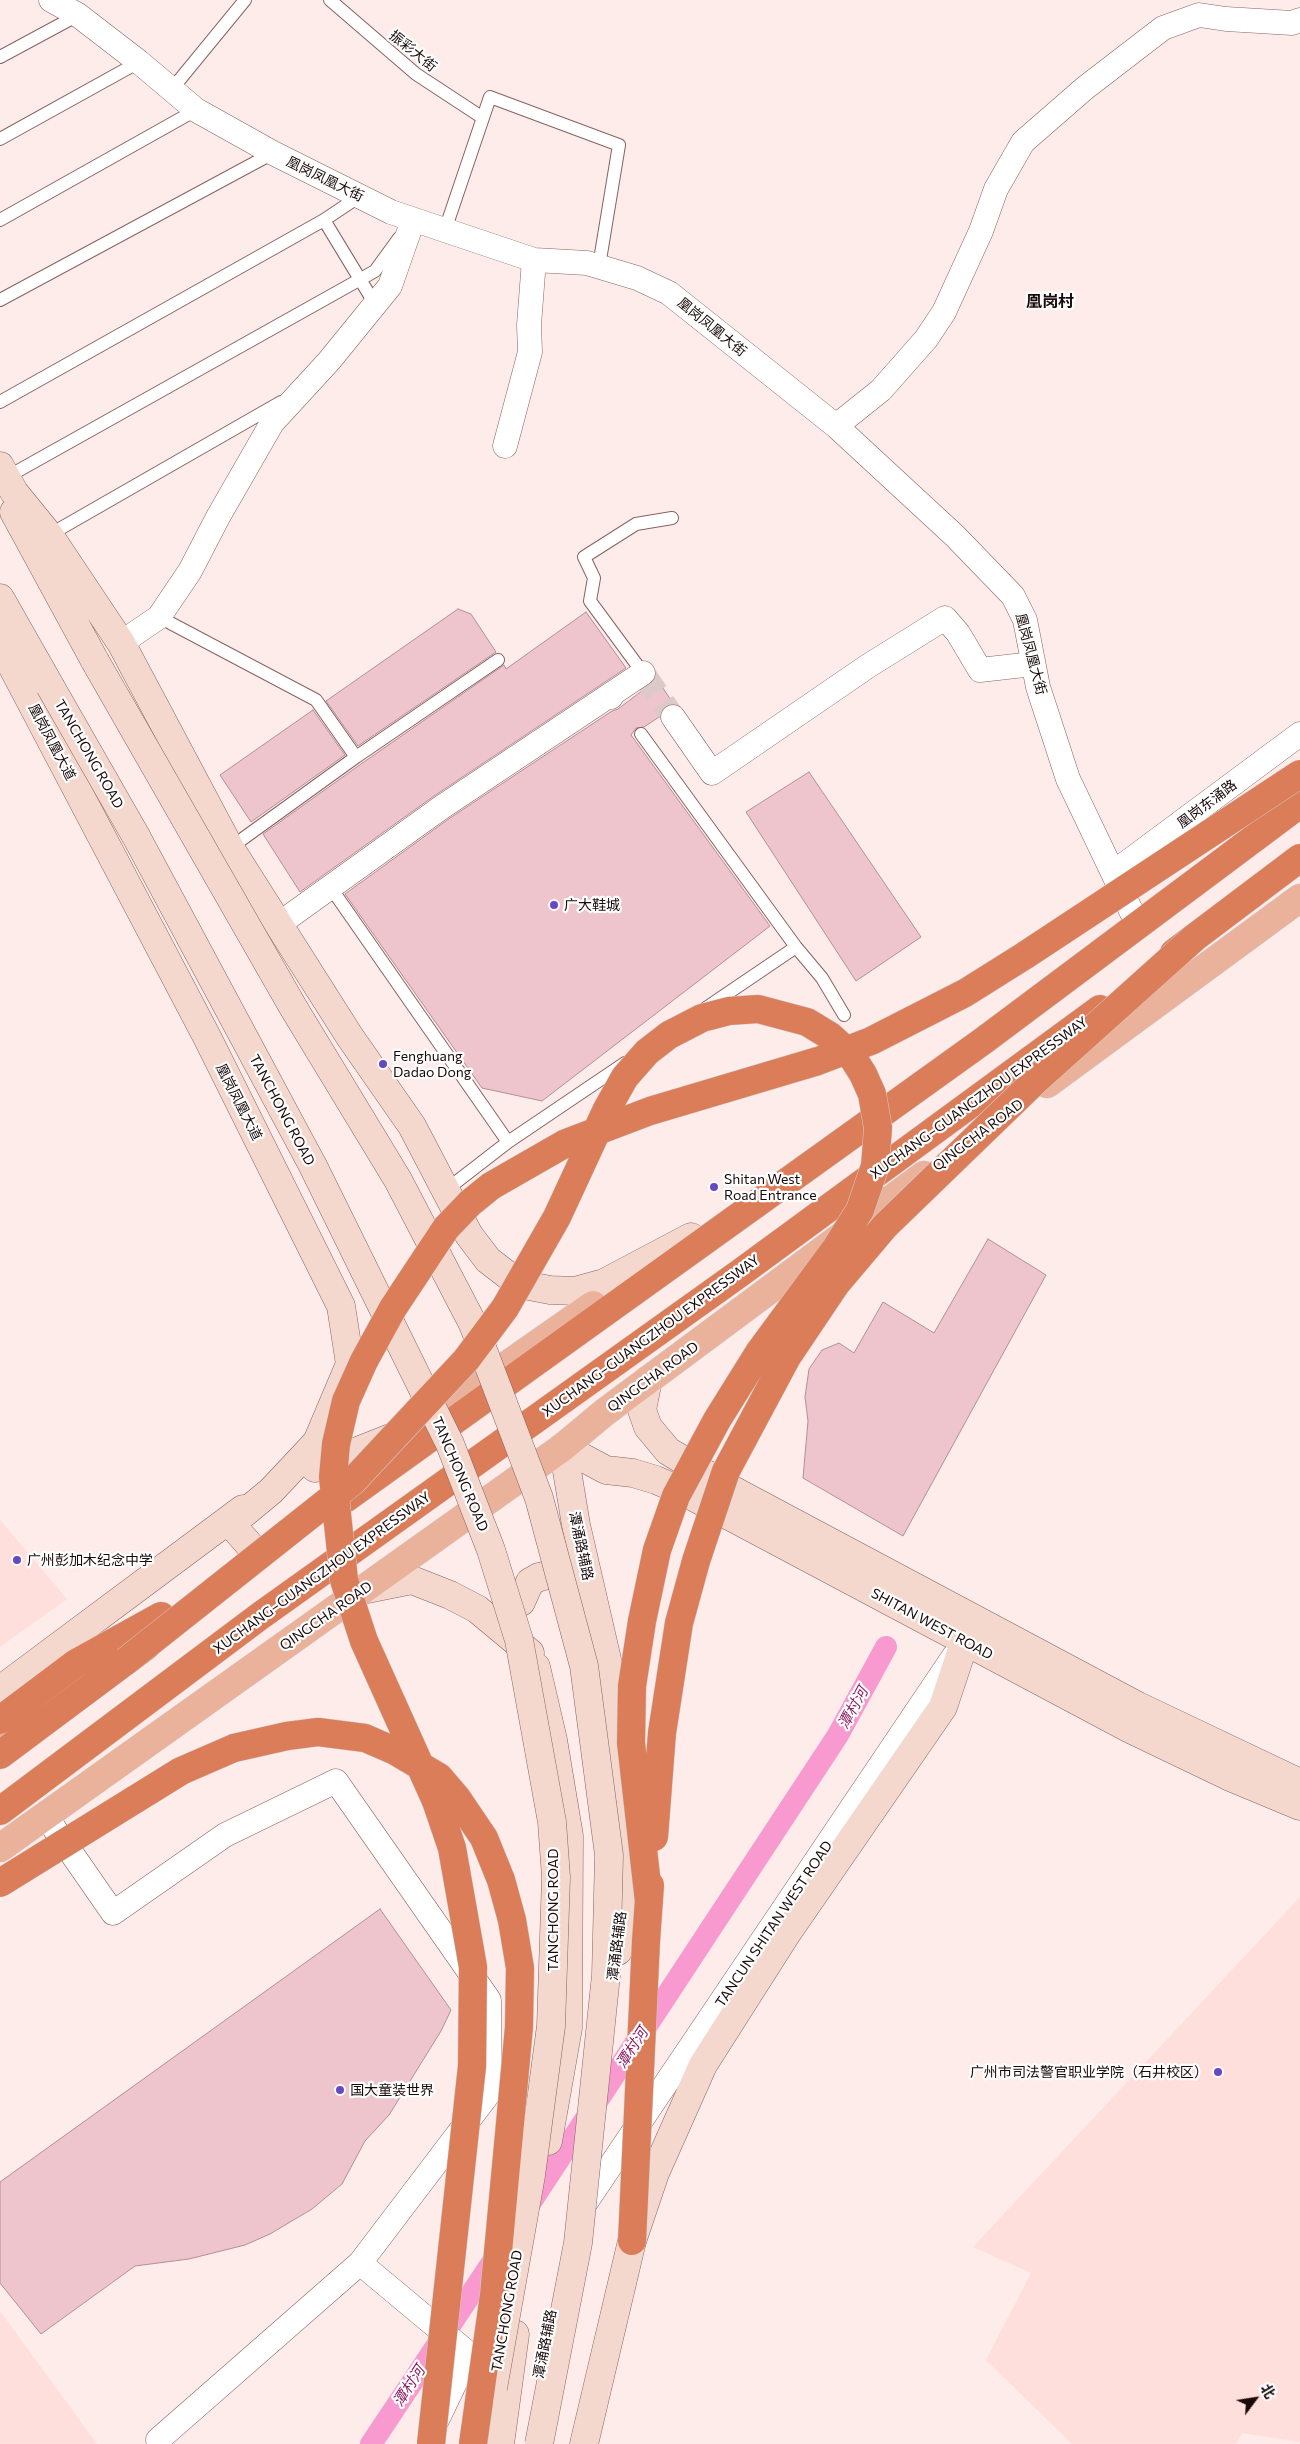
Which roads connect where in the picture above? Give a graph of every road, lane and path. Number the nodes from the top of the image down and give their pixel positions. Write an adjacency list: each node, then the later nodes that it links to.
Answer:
1 (51, 0): 4 (street, 凰岗凤凰大街)
2 (245, 0): 8 (lane)
3 (330, 0): 10 (lane, 振彩大街)
4 (78, 15): 6 (lane); 7 (street, 凰岗凤凰大街)
5 (1300, 20): 25 (street)
6 (0, 56)
7 (139, 62): 8 (street, 凰岗凤凰大街); 11 (lane)
8 (172, 89): 9 (street, 凰岗凤凰大街)
9 (196, 110): 12 (street, 凰岗凤凰大街); 14 (lane)
10 (483, 118): 17 (lane); 19 (lane)
11 (0, 140)
12 (273, 153): 13 (street, 凰岗凤凰大街); 21 (lane)
13 (360, 196): 15 (lane); 16 (street, 凰岗凤凰大街)
14 (0, 220)
15 (324, 220): 20 (lane); 24 (lane)
16 (413, 220): 17 (street, 凰岗凤凰大街); 20 (lane); 22 (street)
17 (445, 230): 18 (street, 凰岗凤凰大街)
18 (534, 260): 19 (street, 凰岗凤凰大街); 26 (street)
19 (599, 266): 25 (street, 凰岗凤凰大街)
20 (360, 280): 22 (lane); 27 (lane)
21 (0, 300)
22 (375, 304): 23 (street)
23 (302, 390): 29 (lane); 31 (street)
24 (0, 402)
25 (836, 426): 35 (street, 凰岗凤凰大街)
26 (505, 446)
27 (2, 476): 29 (street); 93 (street, bridge)
28 (672, 518): 36 (lane)
29 (49, 536): 33 (street)
30 (0, 598): 90 (street, TANCHONG ROAD, bridge)
31 (159, 617): 33 (street); 40 (lane)
32 (0, 638): 60 (street, 凰岗凤凰大道)
33 (121, 644): 44 (street)
34 (498, 660): 40 (lane)
35 (1034, 664): 37 (street); 46 (street, 凰岗凤凰大街)
36 (644, 673): 47 (street)
37 (673, 717)
38 (641, 734): 52 (lane)
39 (1300, 734): 46 (street, 凰岗东涌路)
40 (356, 757): 44 (lane)
41 (1300, 774): 88 (highway, bridge)
42 (1300, 788): 49 (main road)
43 (1300, 804): 69 (highway, bridge)
44 (230, 848): 50 (street)
45 (1300, 858): 51 (highway, XUCHANG–GUANGZHOU EXPRESSWAY)
46 (1113, 873): 49 (street, 凰岗凤凰大街)
47 (331, 888): 50 (street); 54 (lane)
48 (1300, 898): 57 (main road, QINGCHA ROAD)
49 (1134, 917): 56 (main road)
50 (279, 924): 55 (street)
51 (1193, 938): 76 (highway, XUCHANG–GUANGZHOU EXPRESSWAY, bridge); 80 (highway, bridge)
52 (796, 947): 53 (lane); 54 (lane)
53 (844, 1014)
54 (508, 1142): 55 (lane)
55 (446, 1190): 56 (street)
56 (691, 1237): 58 (main road)
57 (648, 1380): 59 (main road, QINGCHA ROAD); 67 (street, SHITAN WEST ROAD)
58 (417, 1428): 60 (street); 62 (main road)
59 (563, 1447): 61 (main road, QINGCHA ROAD); 65 (street, 潭涌路辅路); 67 (street, SHITAN WEST ROAD)
60 (278, 1483): 62 (street, 凰岗凤凰大道); 70 (street)
61 (482, 1504): 63 (main road, QINGCHA ROAD); 64 (street)
62 (252, 1548): 66 (main road)
63 (362, 1590): 68 (street); 77 (main road, QINGCHA ROAD)
64 (521, 1602): 65 (street); 68 (street)
65 (596, 1608): 81 (street, 潭涌路辅路)
66 (161, 1616): 71 (highway); 72 (main road)
67 (971, 1631): 74 (street, SHITAN WEST ROAD); 75 (street, SHITAN WEST ROAD); 81 (street, TANCUN SHITAN WEST ROAD); 82 (street, bridge)
68 (533, 1655): 85 (street)
69 (126, 1661): 73 (highway); 80 (highway, bridge)
70 (0, 1690)
71 (0, 1720)
72 (0, 1736)
73 (0, 1755)
74 (1300, 1783)
75 (1300, 1806)
76 (0, 1811)
77 (45, 1815): 78 (main road, QINGCHA ROAD); 83 (street)
78 (0, 1848)
79 (0, 1883): 89 (highway, bridge)
80 (649, 1902): 82 (highway, bridge)
81 (570, 2227): 92 (street, 潭涌路辅路)
82 (632, 2241): 94 (street)
83 (360, 2263): 84 (street); 86 (street)
84 (469, 2354): 85 (street); 87 (street)
85 (511, 2363): 91 (street)
86 (158, 2440)
87 (425, 2444)
88 (431, 2444)
89 (473, 2444)
90 (486, 2444)
91 (500, 2444)
92 (532, 2444)
93 (539, 2444)
94 (584, 2444)

